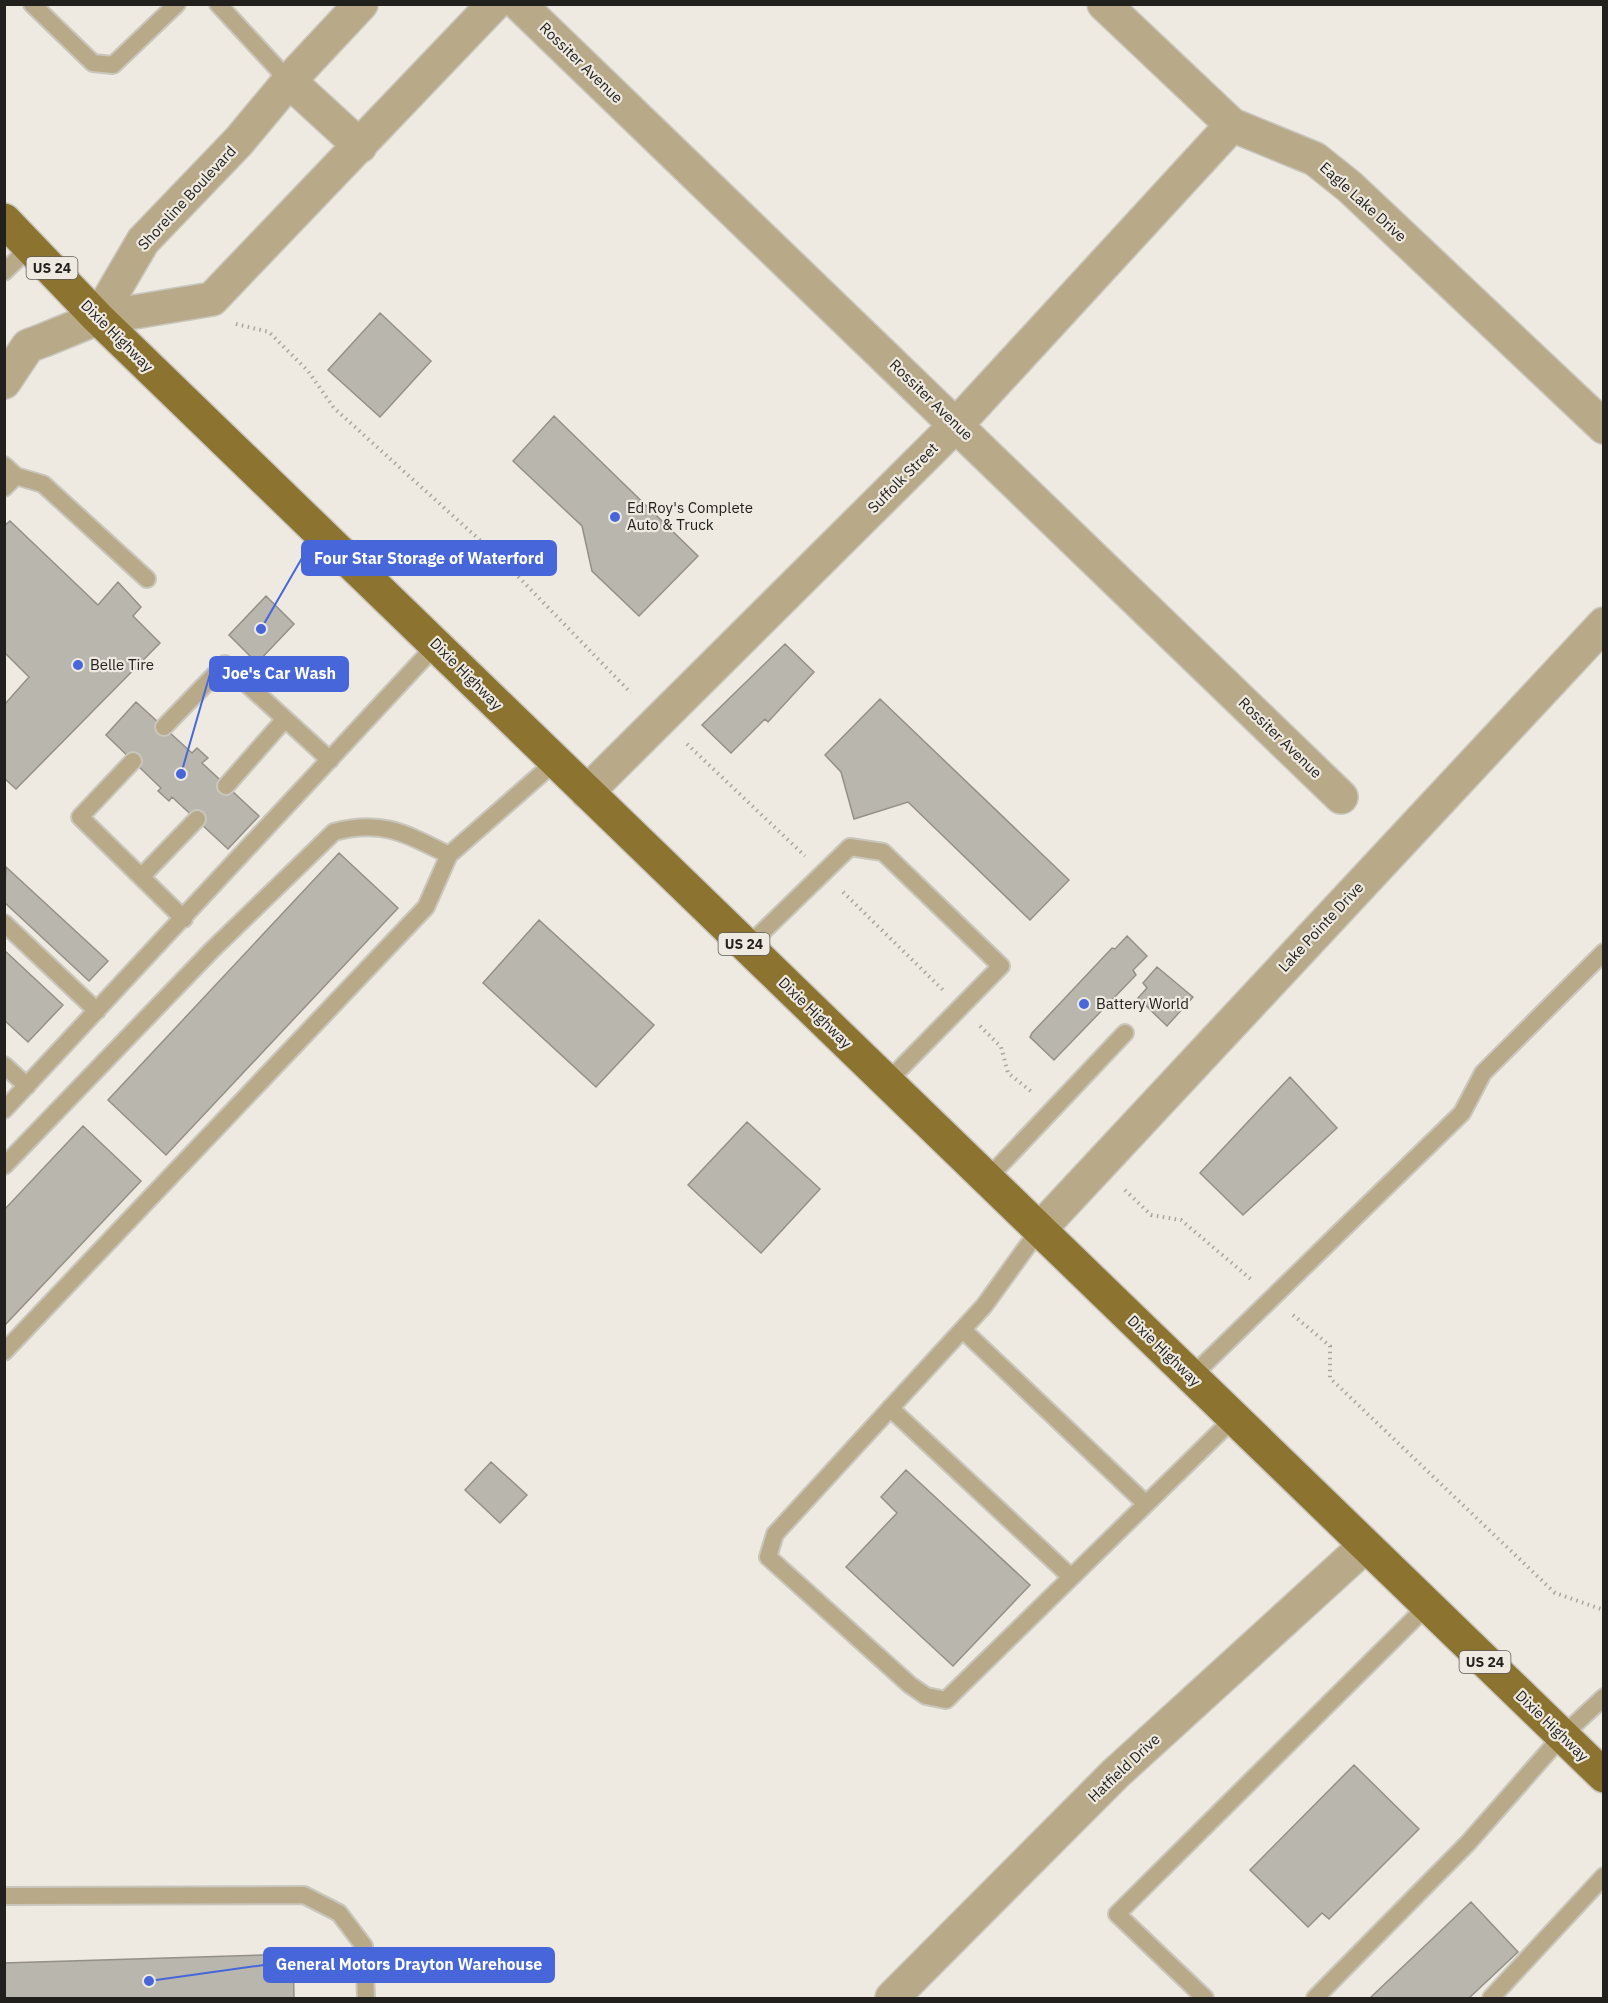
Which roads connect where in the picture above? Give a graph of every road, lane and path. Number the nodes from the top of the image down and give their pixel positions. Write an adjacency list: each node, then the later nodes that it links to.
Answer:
1 (32, 4): 2 (lane)
2 (177, 4)
3 (218, 4): 8 (lane)
4 (361, 4): 8 (street, Shoreline Boulevard)
5 (494, 4): 10 (street)
6 (519, 4): 17 (street, Rossiter Avenue)
7 (1104, 4): 9 (street, Eagle Lake Drive)
8 (289, 81): 10 (street); 14 (street, Shoreline Boulevard)
9 (1232, 124): 17 (street, Suffolk Street); 18 (street, Eagle Lake Drive)
10 (360, 146): 14 (street)
11 (4, 220): 12 (main road, Dixie Highway / US 24)
12 (31, 246): 13 (lane); 14 (main road, Dixie Highway / US 24)
13 (4, 272)
14 (98, 318): 16 (street); 22 (main road, Dixie Highway / US 24)
15 (235, 324): 23 (path)
16 (4, 382)
17 (957, 424): 31 (street, Suffolk Street); 32 (street, Rossiter Avenue)
18 (1604, 427)
19 (8, 476): 20 (lane)
20 (147, 579)
21 (1604, 624): 50 (street, Lake Pointe Drive)
22 (437, 644): 27 (lane); 29 (main road, Dixie Highway / US 24)
23 (632, 693)
24 (285, 719): 25 (lane); 27 (lane); 30 (lane)
25 (164, 727)
26 (686, 739): 35 (path)
27 (330, 760): 37 (lane)
28 (133, 761): 36 (lane)
29 (555, 761): 31 (main road, Dixie Highway / US 24); 34 (lane)
30 (226, 786)
31 (586, 792): 39 (main road, Dixie Highway / US 24)
32 (1341, 797)
33 (197, 819): 36 (lane)
34 (448, 855): 49 (lane); 55 (lane)
35 (823, 874): 39 (lane); 41 (path); 41 (lane)
36 (141, 877): 37 (lane)
37 (184, 919): 42 (lane)
38 (4, 924): 42 (lane)
39 (747, 947): 45 (main road, Dixie Highway / US 24)
40 (1604, 952): 53 (lane)
41 (961, 1008): 45 (lane); 48 (path)
42 (97, 1011): 46 (lane)
43 (1125, 1033): 48 (lane)
44 (4, 1065): 46 (lane)
45 (887, 1082): 51 (main road, Dixie Highway / US 24)
46 (27, 1086): 47 (lane)
47 (4, 1110)
48 (1050, 1112): 51 (lane)
49 (4, 1166)
50 (1100, 1166): 52 (street, Lake Pointe Drive); 53 (path)
51 (987, 1179): 52 (main road, Dixie Highway / US 24)
52 (1039, 1230): 54 (lane); 56 (main road, Dixie Highway / US 24)
53 (1273, 1298): 56 (lane); 63 (path)
54 (963, 1330): 57 (lane); 59 (lane)
55 (4, 1352)
56 (1191, 1377): 58 (main road, Dixie Highway / US 24)
57 (890, 1408): 61 (lane); 61 (lane)
58 (1233, 1419): 59 (lane); 60 (main road, Dixie Highway / US 24)
59 (1146, 1504): 61 (lane)
60 (1365, 1546): 62 (main road, Dixie Highway / US 24); 70 (street, Hatfield Drive)
61 (1071, 1578)
62 (1427, 1606): 65 (main road, Dixie Highway / US 24); 71 (lane)
63 (1604, 1610)
64 (1604, 1697): 65 (lane)
65 (1562, 1736): 66 (main road, Dixie Highway / US 24); 72 (lane)
66 (1604, 1776)
67 (1604, 1876): 73 (lane)
68 (4, 1896): 69 (lane)
69 (366, 1998)
70 (892, 1998)
71 (1205, 1998)
72 (1315, 1998)
73 (1491, 1998)

